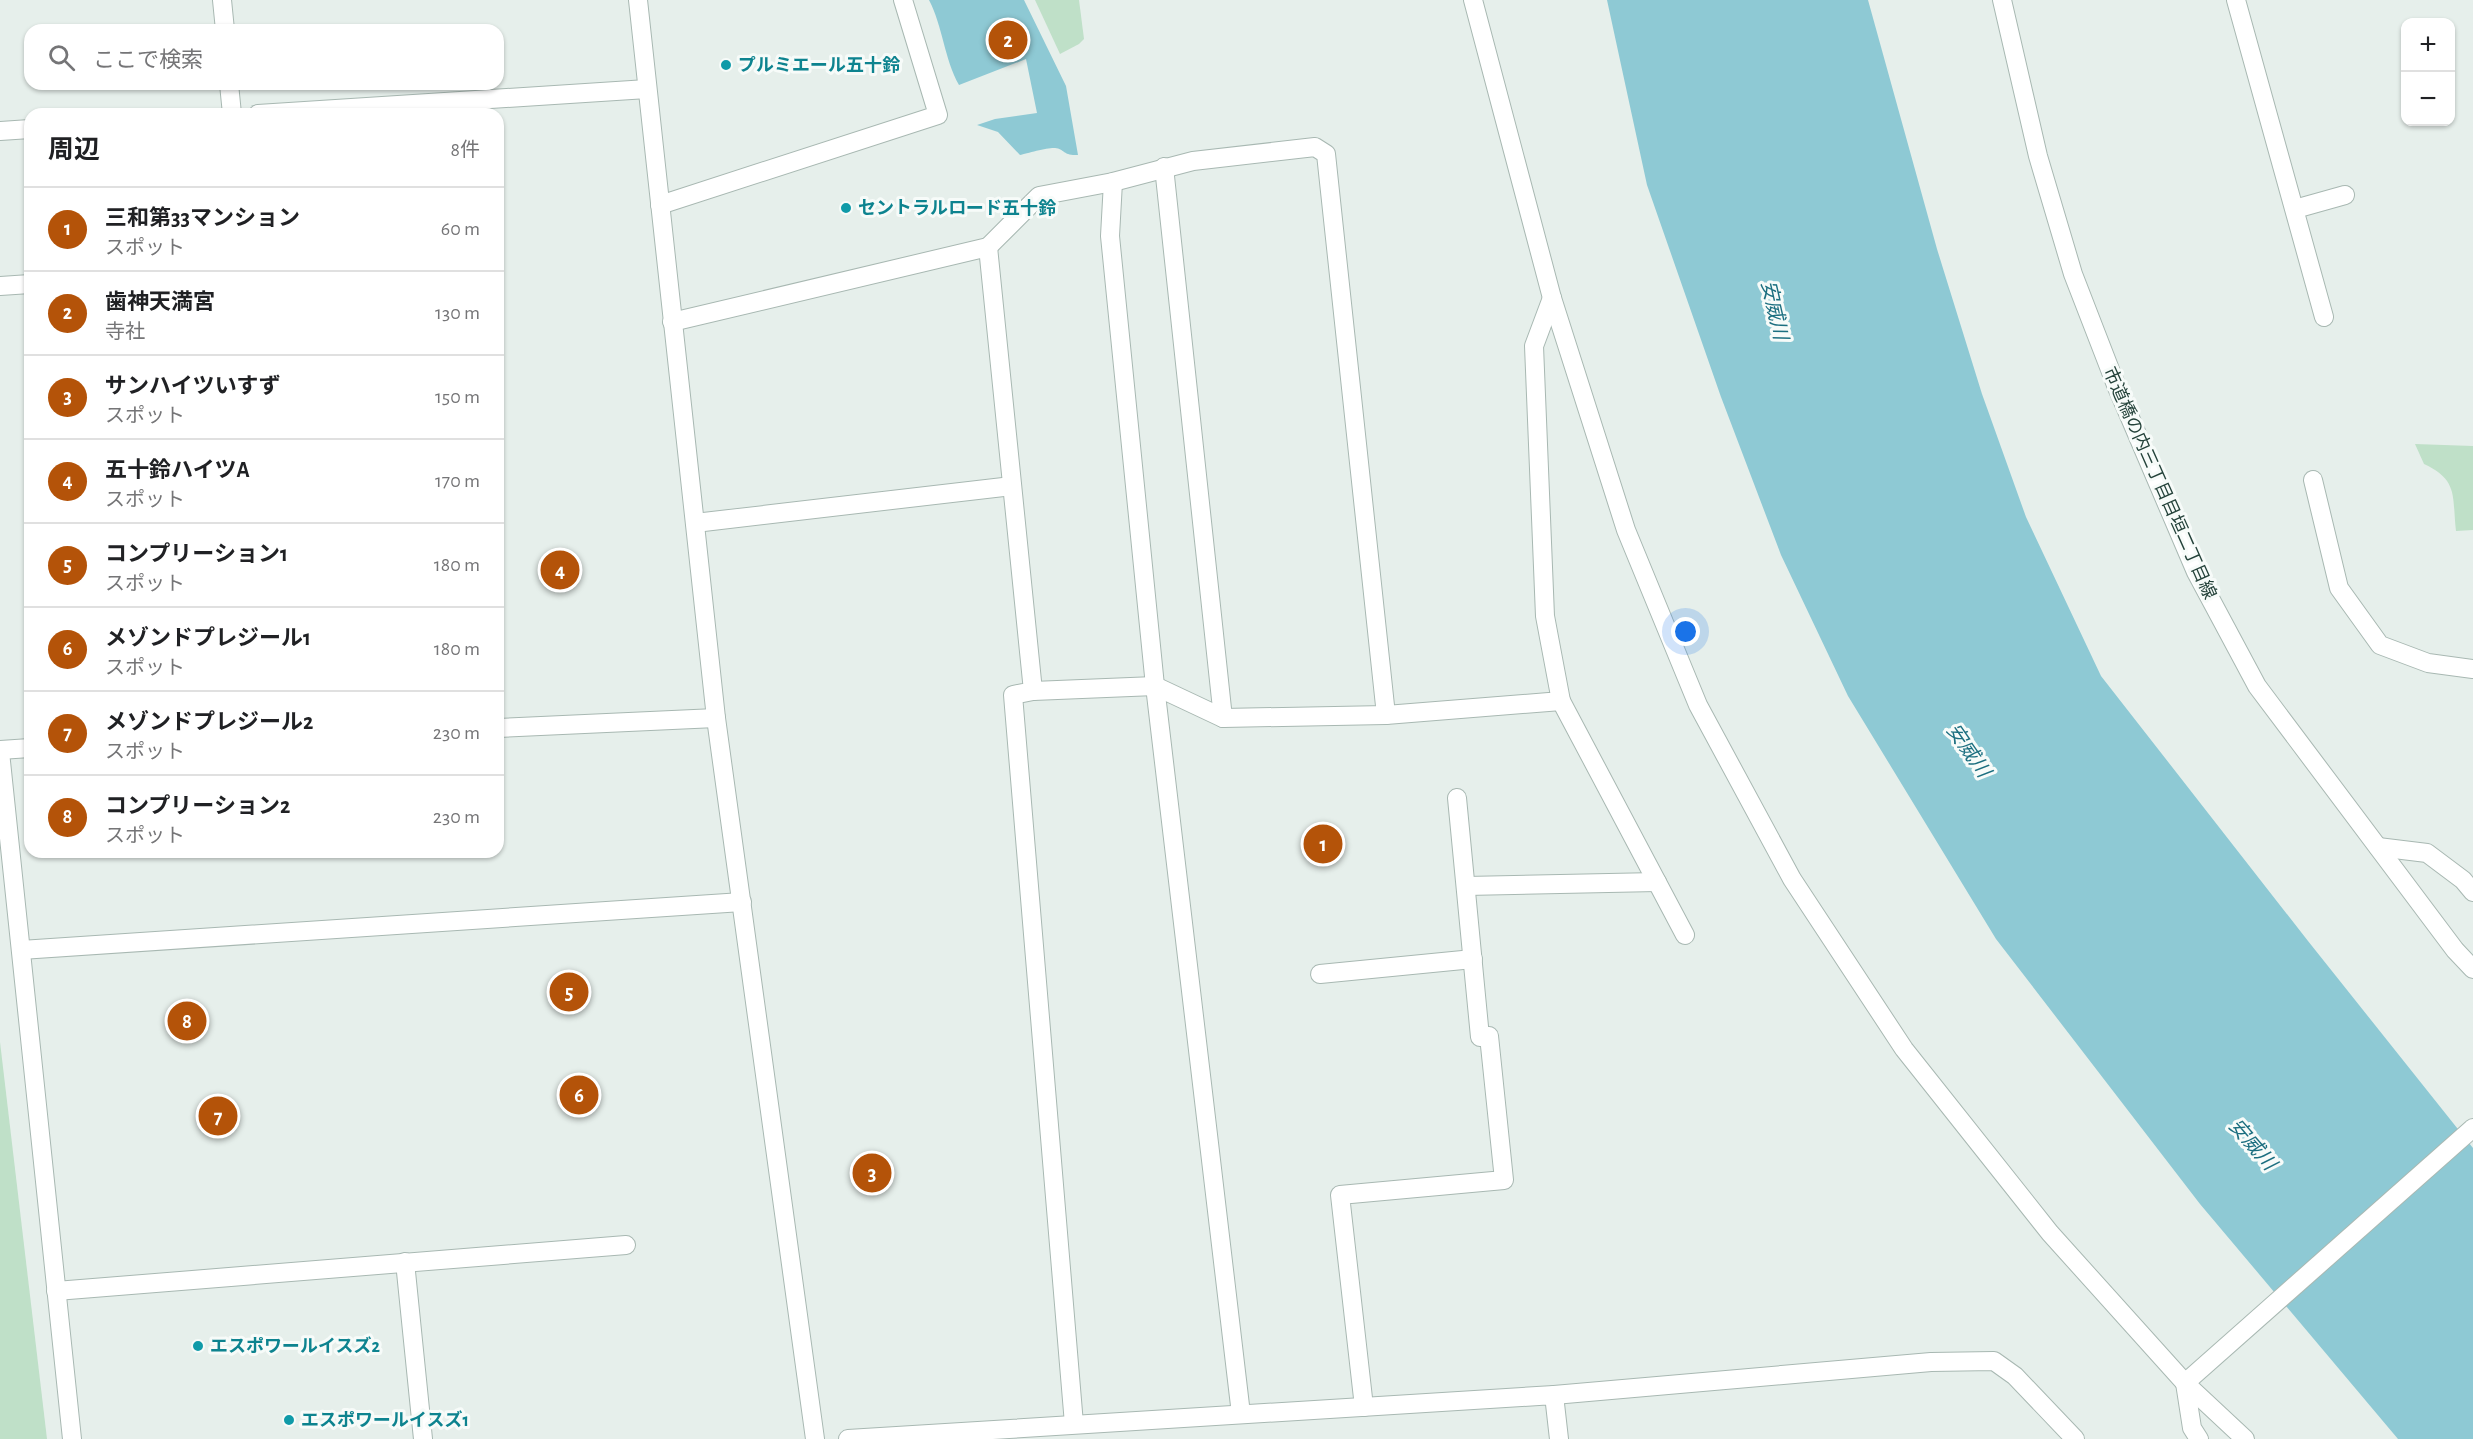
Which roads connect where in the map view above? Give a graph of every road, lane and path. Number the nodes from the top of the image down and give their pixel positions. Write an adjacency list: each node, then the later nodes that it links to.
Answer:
1 (222, 0): 7 (street)
2 (638, 0): 8 (street)
3 (903, 0): 17 (street)
4 (1473, 0): 22 (street)
5 (2002, 0): 39 (street, 市道橋の内三丁目目垣二丁目線)
6 (2236, 0): 18 (street)
7 (224, 24)
8 (647, 89): 11 (street); 17 (street)
9 (230, 90): 10 (street)
10 (231, 108)
11 (351, 108)
12 (24, 129): 13 (street)
13 (0, 131)
14 (1164, 167): 15 (street); 32 (street); 34 (street)
15 (1113, 182): 19 (street); 29 (street)
16 (2344, 195): 18 (street)
17 (660, 205): 24 (street)
18 (2295, 209): 23 (street)
19 (988, 247): 24 (street); 26 (street)
20 (24, 284): 21 (street)
21 (0, 286)
22 (1552, 298): 31 (street); 53 (street)
23 (2324, 316)
24 (672, 322): 27 (street)
25 (2313, 480): 28 (street)
26 (1012, 486): 27 (street); 30 (street)
27 (694, 523): 33 (street)
28 (2473, 669)
29 (1155, 686): 30 (street); 34 (street); 56 (street)
30 (1033, 691): 57 (street)
31 (1561, 701): 32 (street); 40 (street)
32 (1386, 715): 34 (street)
33 (716, 718): 35 (street); 43 (street)
34 (1223, 718)
35 (504, 728)
36 (24, 749): 37 (street)
37 (0, 751): 45 (street)
38 (1457, 798): 41 (street)
39 (2379, 847): 42 (street); 47 (street, 市道橋の内三丁目目垣二丁目線)
40 (1657, 882): 41 (street); 44 (street)
41 (1466, 886): 46 (street)
42 (2473, 892)
43 (742, 902): 45 (street); 60 (street)
44 (1685, 935)
45 (21, 950): 52 (street)
46 (1473, 959): 48 (street); 55 (street)
47 (2473, 969)
48 (1320, 974)
49 (2473, 1128): 53 (street)
50 (626, 1245): 51 (street)
51 (405, 1262): 52 (street); 59 (street)
52 (56, 1291): 58 (street)
53 (2185, 1383): 64 (street); 65 (street)
54 (1554, 1395): 55 (street); 62 (street); 63 (street)
55 (1364, 1407): 56 (street)
56 (1241, 1414): 57 (street)
57 (1074, 1424): 61 (street)
58 (72, 1439)
59 (423, 1439)
60 (815, 1439)
61 (848, 1439)
62 (1559, 1439)
63 (2075, 1439)
64 (2199, 1439)
65 (2246, 1439)

